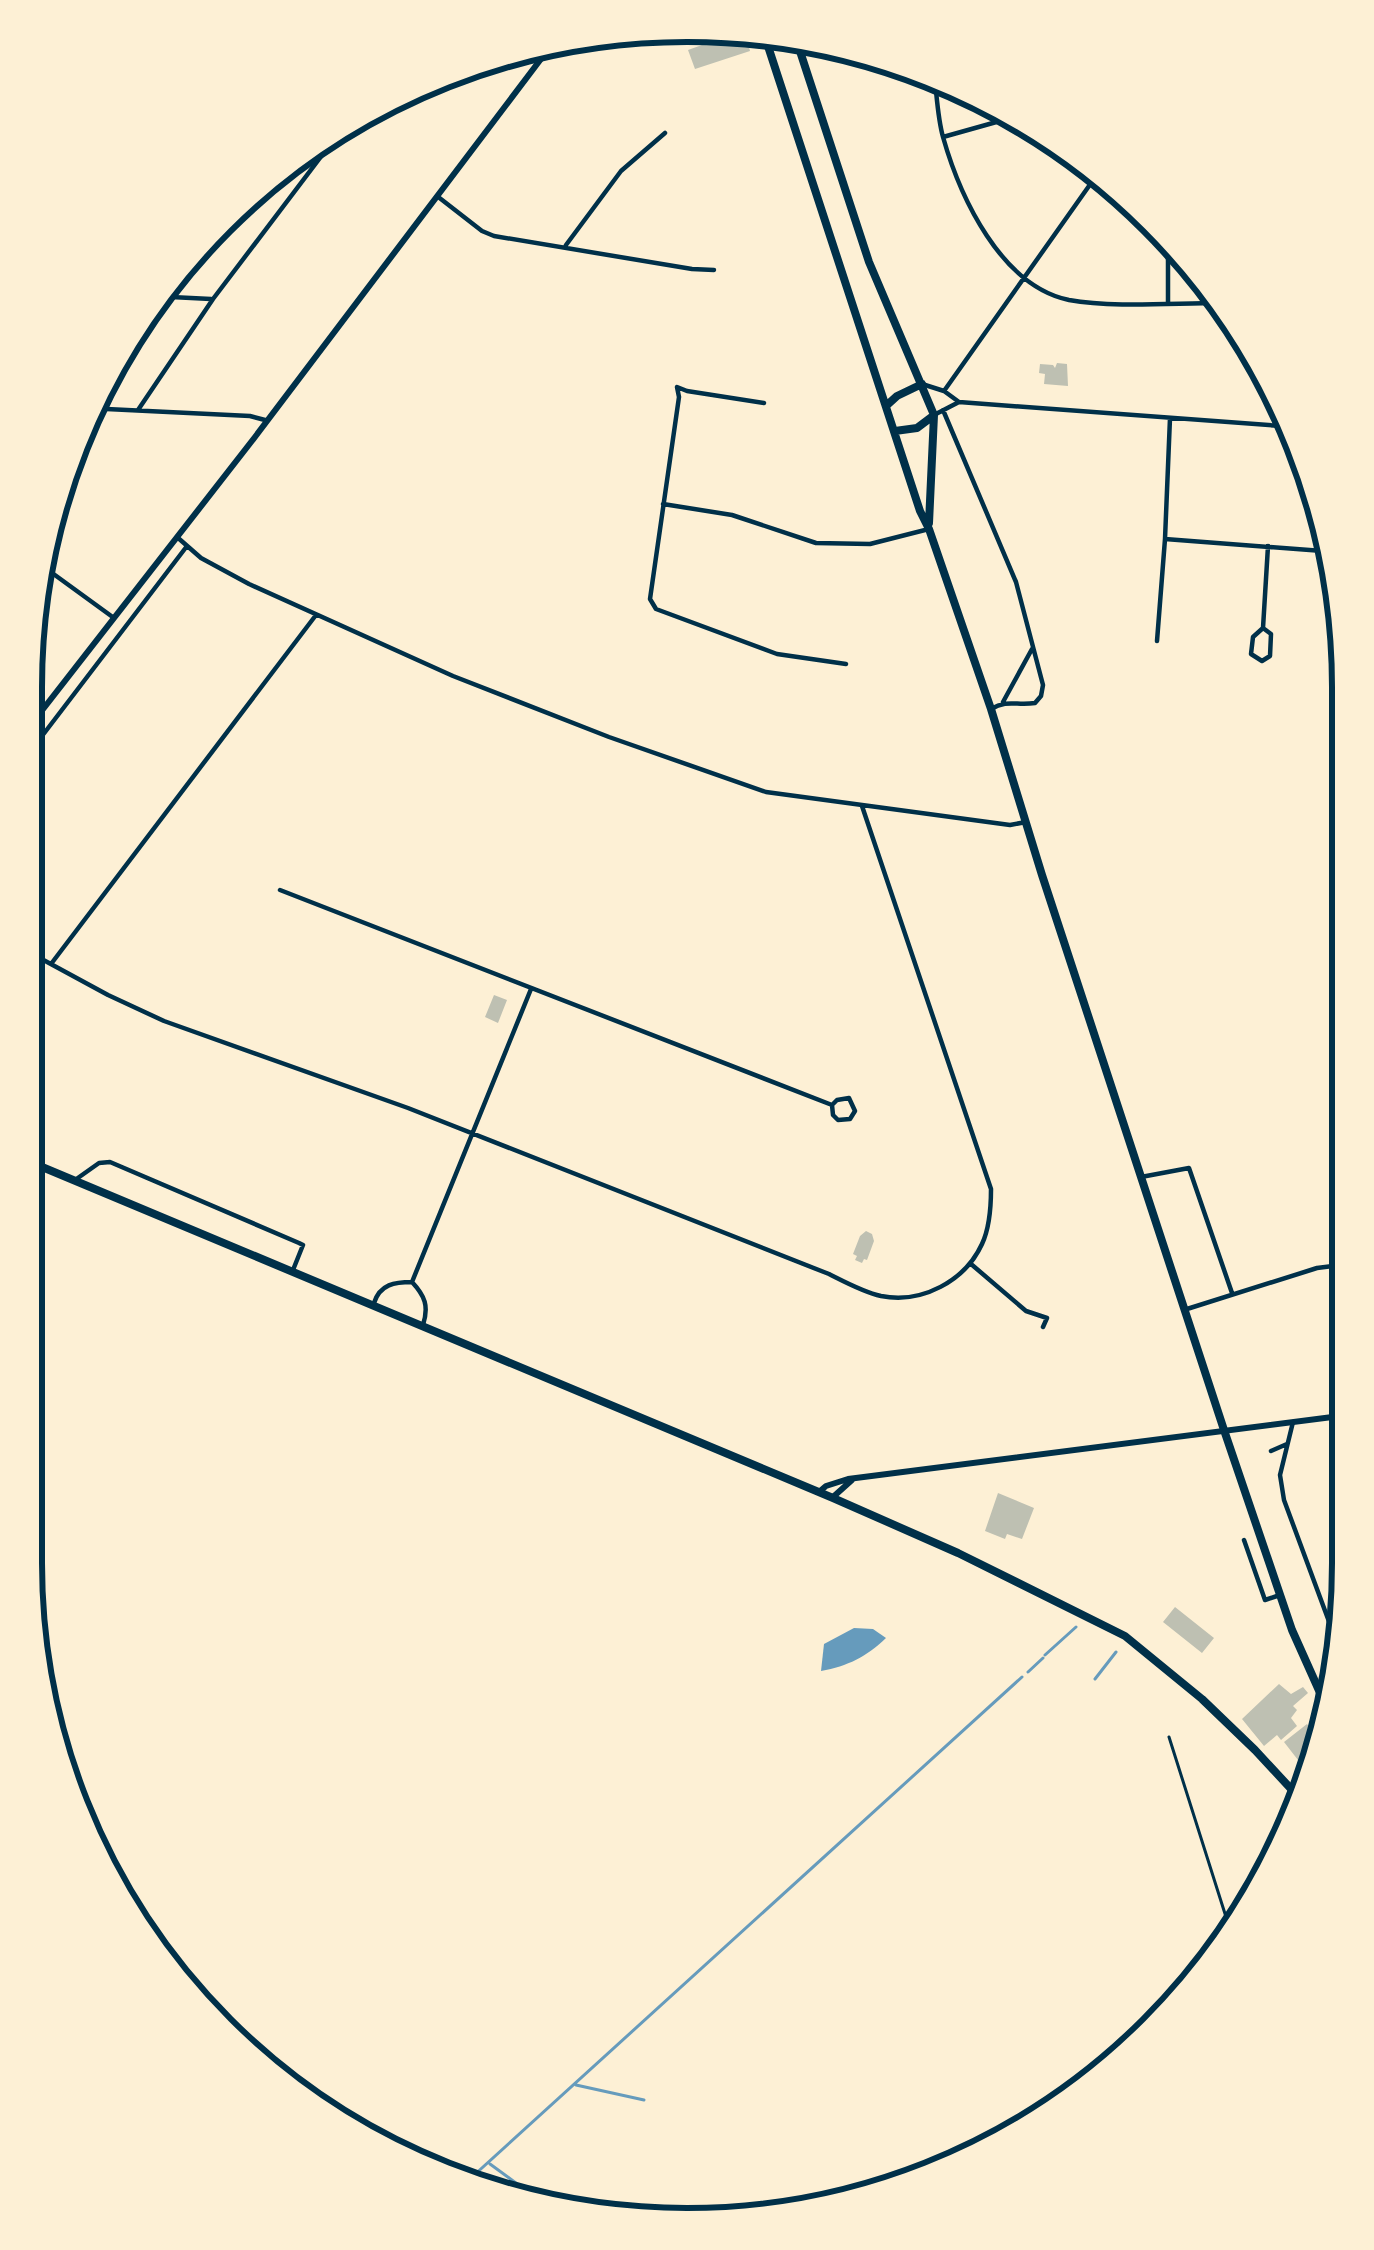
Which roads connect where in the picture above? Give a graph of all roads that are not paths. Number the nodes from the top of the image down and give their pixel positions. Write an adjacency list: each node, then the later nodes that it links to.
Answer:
1 (768, 48): 23 (main road)
2 (800, 52): 19 (main road)
3 (541, 59): 10 (street)
4 (937, 92): 7 (street)
5 (997, 122): 7 (street)
6 (664, 133): 11 (street)
7 (943, 137): 14 (street)
8 (316, 160): 16 (street)
9 (1091, 184): 14 (street)
10 (436, 196): 11 (street); 28 (street)
11 (564, 247): 13 (street)
12 (1168, 258): 17 (street)
13 (714, 270)
14 (1024, 277): 17 (street); 20 (street)
15 (173, 297): 16 (street)
16 (213, 299): 25 (street)
17 (1168, 303): 18 (street)
18 (1205, 303)
19 (922, 384): 20 (street); 23 (main road); 26 (main road)
20 (944, 391): 22 (street)
21 (764, 403): 31 (street)
22 (959, 403): 26 (street); 27 (street)
23 (886, 406): 30 (main road)
24 (106, 409): 25 (street)
25 (138, 410): 28 (street)
26 (939, 412): 30 (main road); 32 (main road); 43 (street)
27 (1170, 418): 29 (street); 34 (street)
28 (266, 421): 33 (street)
29 (1276, 426)
30 (895, 431): 32 (main road)
31 (663, 504): 32 (street); 44 (street)
32 (929, 529): 46 (main road)
33 (177, 537): 36 (street); 40 (street)
34 (1165, 539): 35 (street); 42 (street)
35 (1268, 545): 37 (street); 41 (street)
36 (187, 546): 39 (street); 48 (street)
37 (1317, 550)
38 (52, 573): 40 (street)
39 (316, 615): 49 (street); 53 (street)
40 (114, 618): 47 (street)
41 (1263, 628): 41 (street)
42 (1156, 641)
43 (1034, 647): 45 (street); 45 (street)
44 (846, 664)
45 (1003, 702): 46 (street)
46 (991, 709): 50 (main road)
47 (42, 710)
48 (42, 736)
49 (862, 806): 50 (street); 60 (street)
50 (1028, 821): 58 (main road)
51 (280, 890): 54 (street)
52 (42, 959): 53 (street)
53 (51, 964): 56 (street)
54 (532, 989): 55 (street); 56 (street)
55 (832, 1105)
56 (474, 1134): 60 (street); 63 (street)
57 (42, 1167): 59 (main road)
58 (1141, 1177): 64 (street); 66 (main road)
59 (75, 1180): 62 (main road); 62 (street)
60 (971, 1264): 67 (street)
61 (1332, 1266): 64 (street)
62 (292, 1270): 65 (main road)
63 (412, 1282): 65 (street); 69 (street)
64 (1232, 1293): 66 (street)
65 (374, 1306): 69 (main road)
66 (1185, 1310): 73 (main road)
67 (1047, 1318): 68 (street); 70 (street)
68 (1056, 1319)
69 (423, 1326): 77 (main road)
70 (1042, 1327)
71 (1332, 1417): 72 (street)
72 (1293, 1422): 73 (street); 74 (street)
73 (1224, 1430): 76 (street); 80 (main road)
74 (1287, 1444): 75 (street); 83 (street)
75 (1271, 1450)
76 (852, 1480): 77 (street); 78 (street)
77 (819, 1492): 78 (main road)
78 (832, 1498): 85 (main road)
79 (1244, 1540): 81 (street)
80 (1263, 1545): 81 (street); 82 (main road)
81 (1247, 1551): 82 (street)
82 (1280, 1595): 84 (main road)
83 (1329, 1622)
84 (1320, 1691)
85 (1291, 1789)

